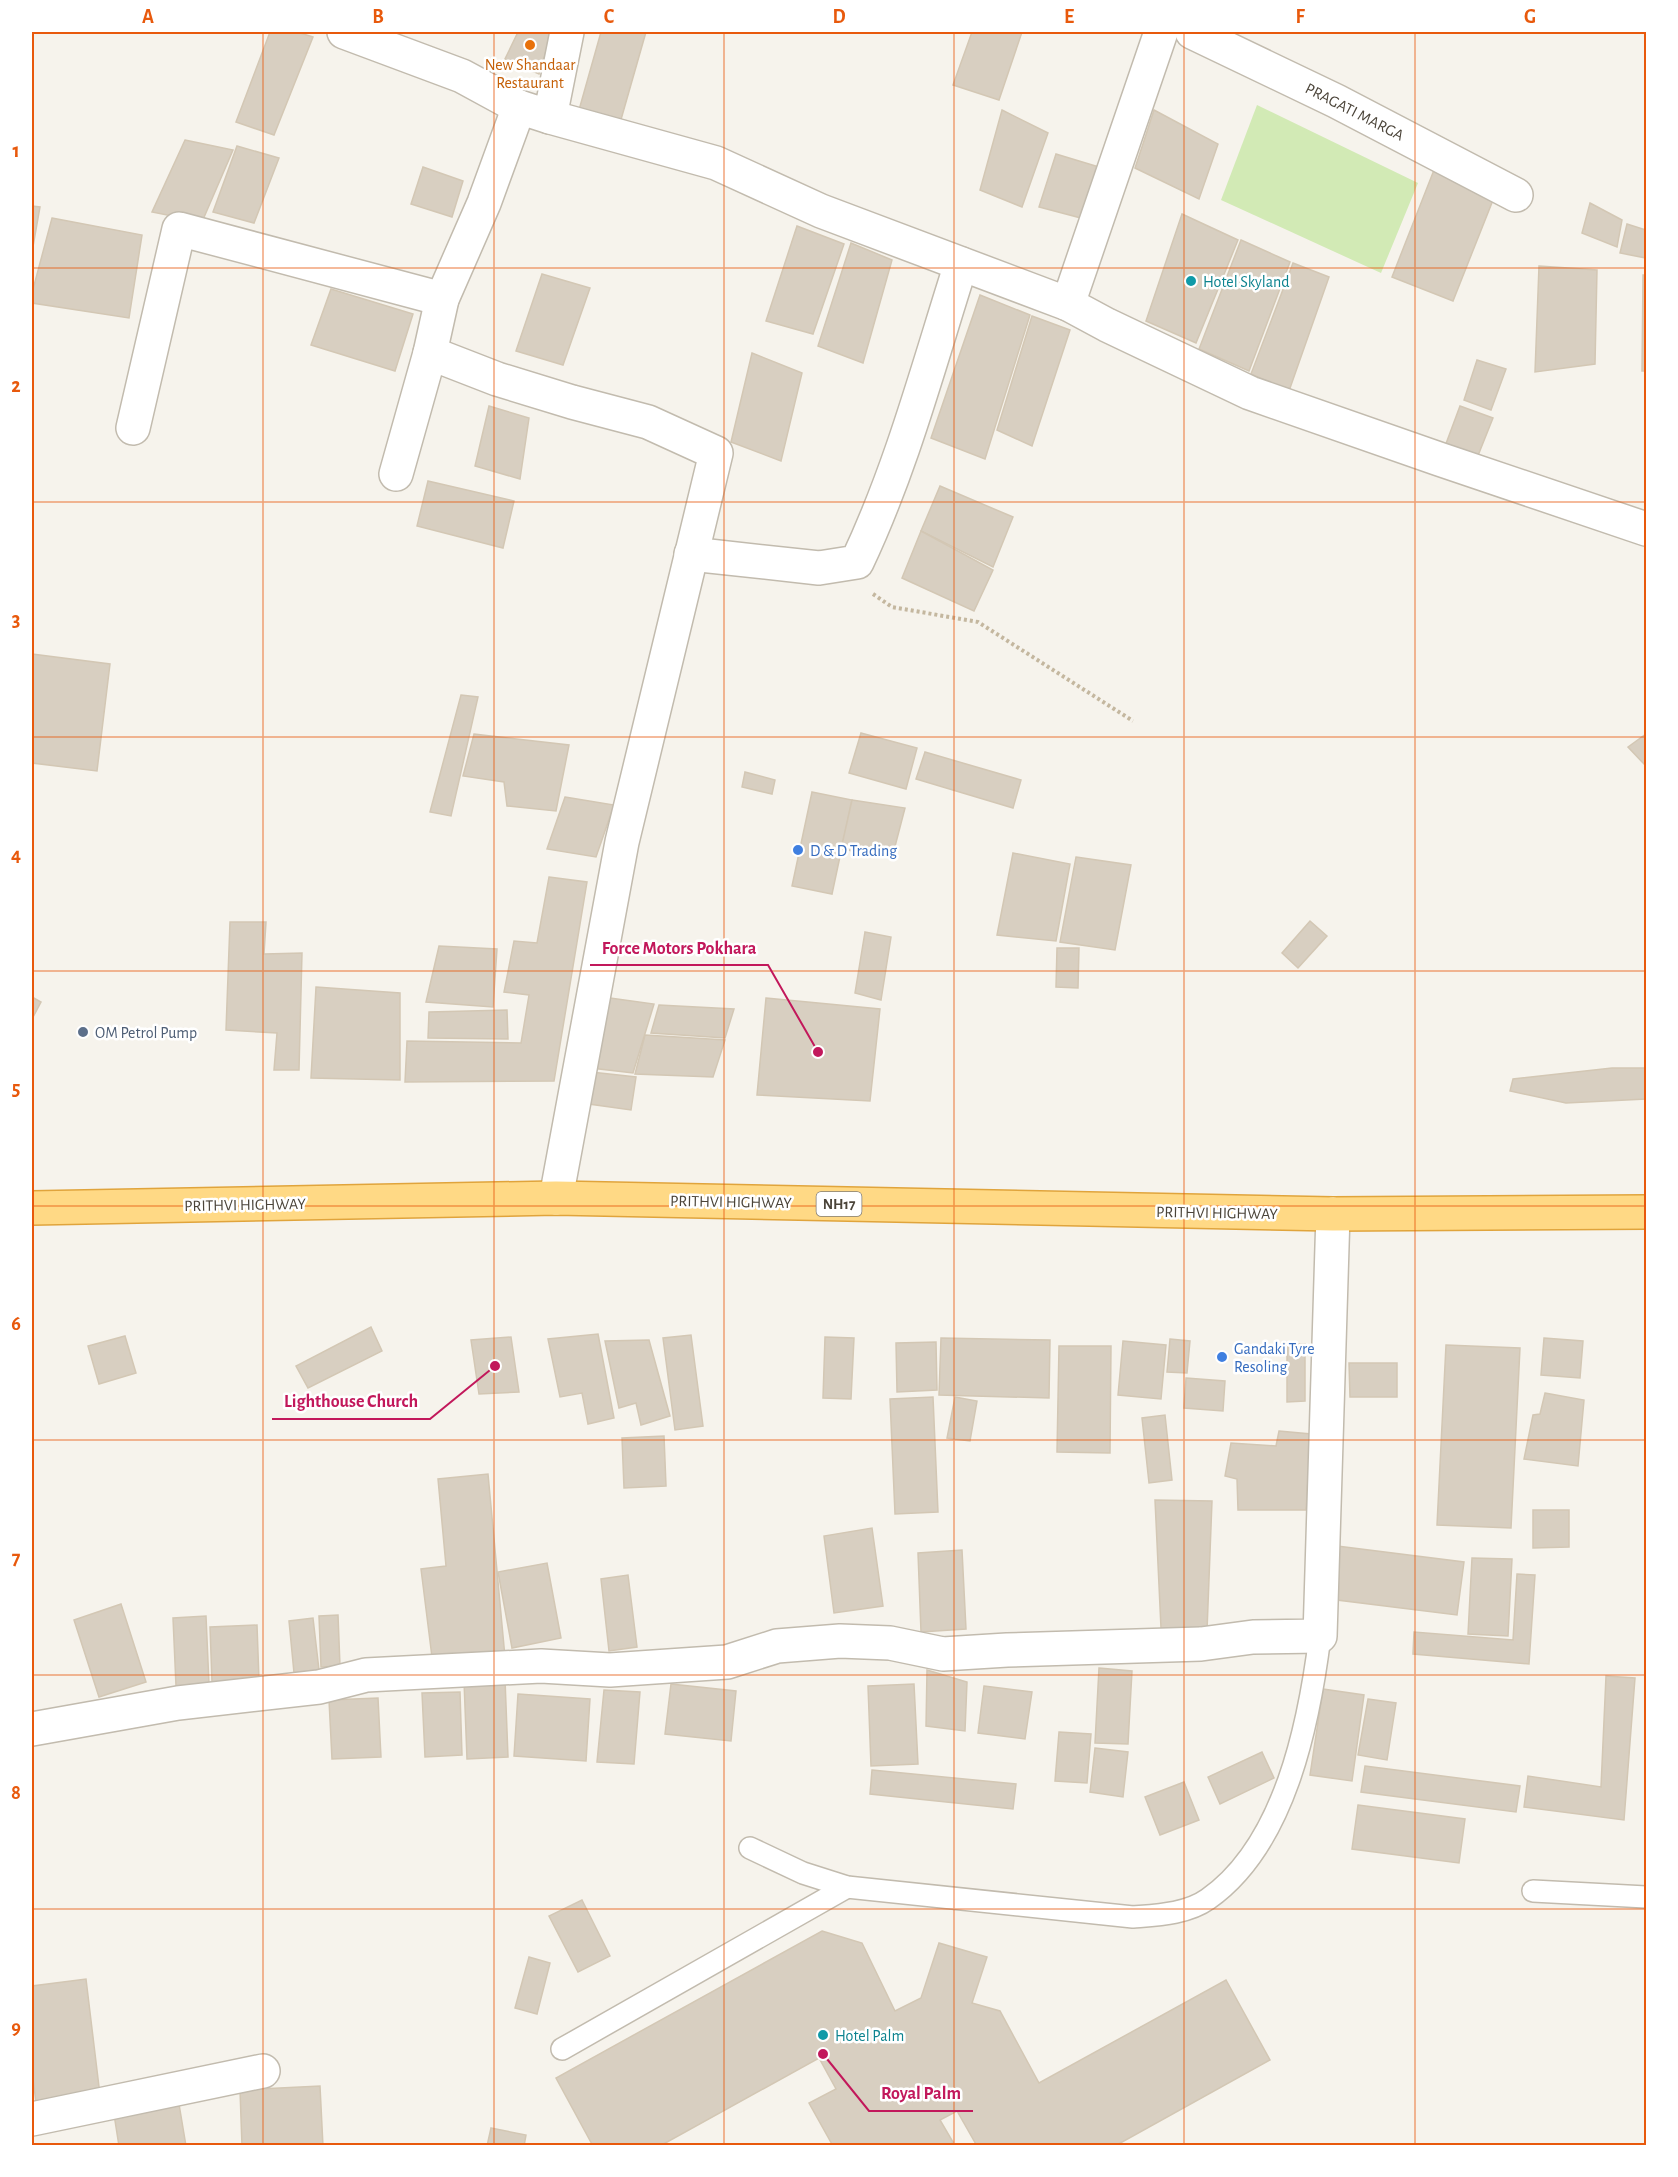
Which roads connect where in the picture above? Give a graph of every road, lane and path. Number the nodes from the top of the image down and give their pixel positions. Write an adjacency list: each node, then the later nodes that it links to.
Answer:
1 (344, 32): 5 (street)
2 (567, 32): 6 (street)
3 (1161, 32): 10 (street)
4 (1192, 32): 7 (street, PRAGATI MARGA)
5 (519, 107): 6 (street); 9 (street)
6 (550, 117): 8 (street)
7 (1516, 195)
8 (961, 264): 10 (street); 16 (street)
9 (442, 299): 11 (street); 12 (street)
10 (1068, 304): 14 (street)
11 (430, 353): 13 (street); 15 (street)
12 (133, 428)
13 (396, 474)
14 (1647, 529)
15 (692, 554): 16 (street); 18 (street)
16 (857, 562): 17 (path)
17 (1132, 721)
18 (556, 1198): 19 (highway, PRITHVI HIGHWAY / NH17); 21 (highway, PRITHVI HIGHWAY / NH17)
19 (32, 1208)
20 (1647, 1212): 21 (highway, PRITHVI HIGHWAY / NH17)
21 (1333, 1214): 22 (street)
22 (1320, 1636): 23 (street); 25 (lane)
23 (32, 1729)
24 (750, 1848): 25 (lane)
25 (847, 1887): 28 (lane)
26 (1533, 1891): 27 (lane)
27 (1647, 1897)
28 (562, 2049)
29 (263, 2071): 30 (street)
30 (32, 2119)

